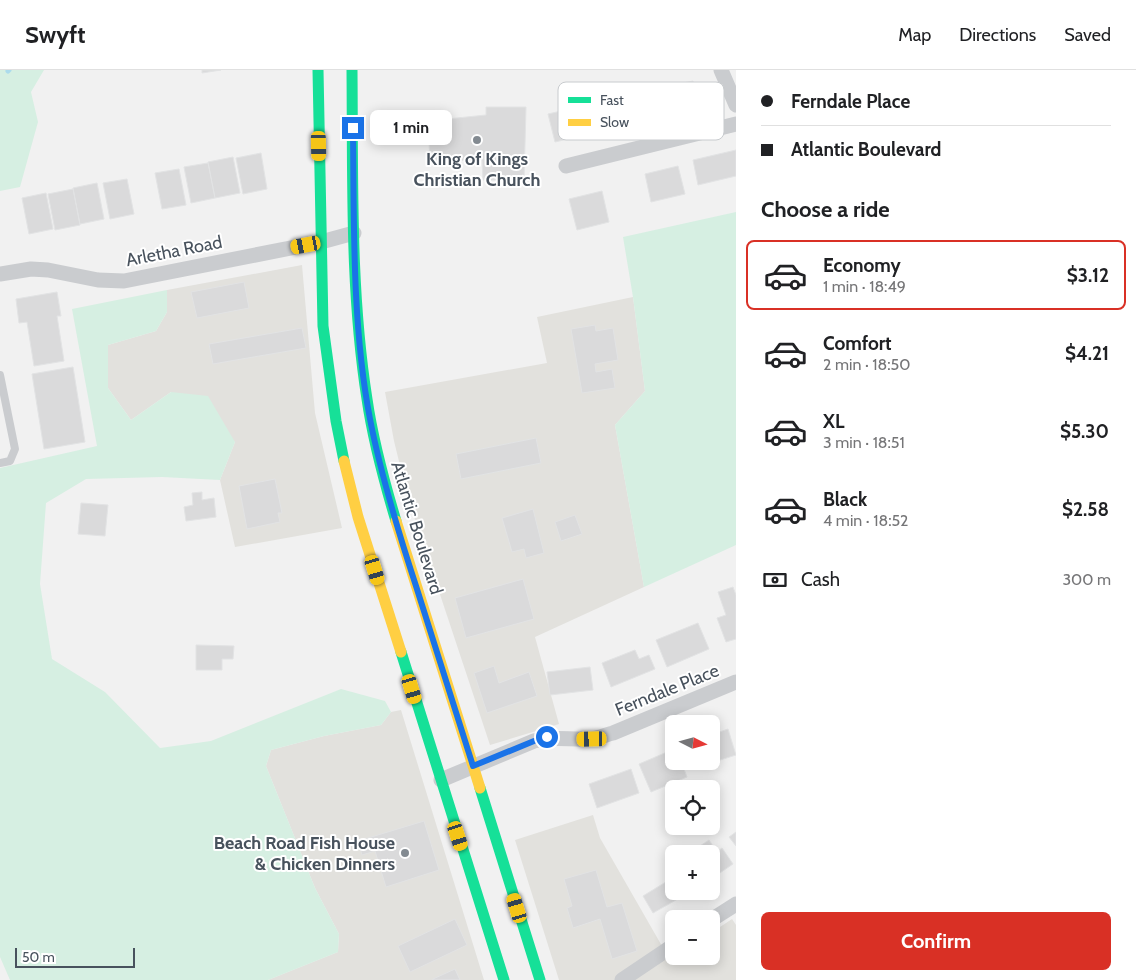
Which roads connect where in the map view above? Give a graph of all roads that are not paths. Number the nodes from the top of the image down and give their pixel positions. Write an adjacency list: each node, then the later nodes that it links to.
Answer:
1 (318, 70): 8 (main road)
2 (352, 70): 7 (main road, Atlantic Boulevard)
3 (720, 70): 4 (street)
4 (736, 105)
5 (671, 140): 6 (street)
6 (566, 166)
7 (354, 233): 8 (street, Arletha Road); 13 (main road, Atlantic Boulevard)
8 (321, 242): 9 (street, Arletha Road); 14 (main road)
9 (0, 274)
10 (0, 375): 11 (lane)
11 (0, 463)
12 (736, 682): 13 (street, Ferndale Place)
13 (473, 766): 14 (street, Ferndale Place); 19 (main road, Atlantic Boulevard)
14 (441, 780): 18 (main road)
15 (736, 904): 16 (street)
16 (720, 914)
17 (665, 951): 20 (street)
18 (504, 980)
19 (540, 980)
20 (622, 980)

